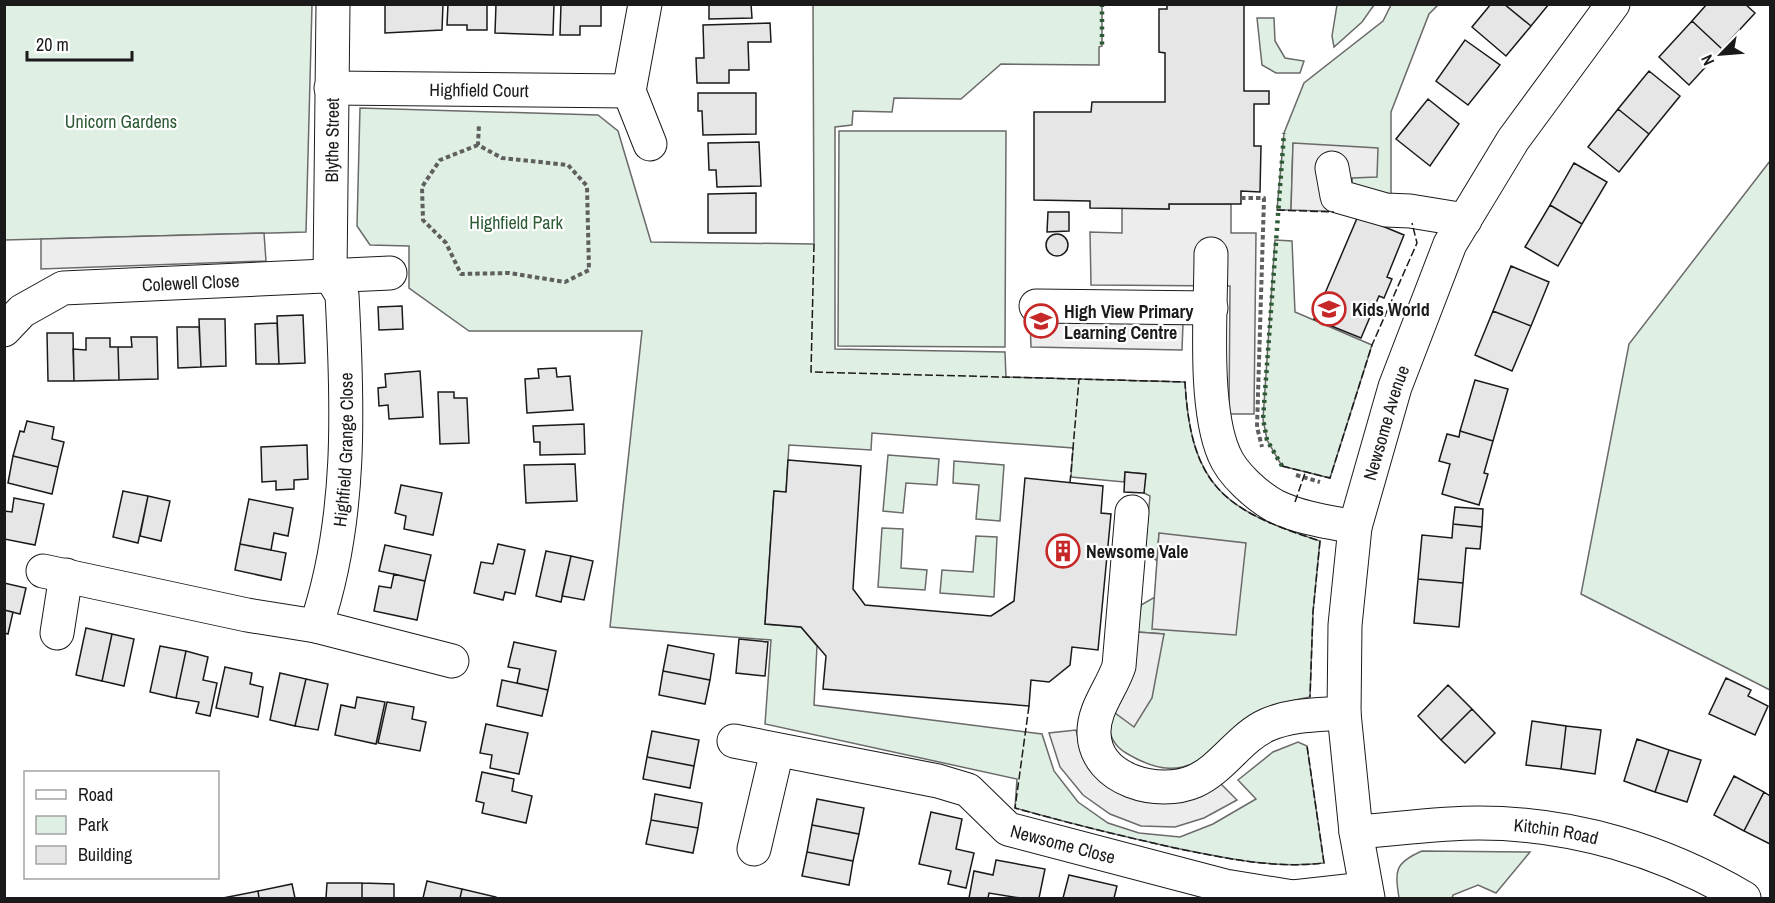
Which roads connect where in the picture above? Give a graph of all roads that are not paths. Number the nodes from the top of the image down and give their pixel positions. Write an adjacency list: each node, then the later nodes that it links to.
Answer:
1 (333, 4): 4 (street, Blythe Street)
2 (645, 4): 5 (street)
3 (1613, 4): 8 (street, Newsome Avenue)
4 (331, 88): 5 (street, Highfield Court); 11 (street, Blythe Street)
5 (629, 92): 6 (street)
6 (650, 144)
7 (1332, 168): 8 (street)
8 (1465, 220): 16 (street, Newsome Avenue)
9 (1211, 254): 13 (street)
10 (390, 273): 11 (street, Colewell Close)
11 (330, 275): 14 (street, Colewell Close); 17 (street, Highfield Grange Close)
12 (1036, 306): 13 (street)
13 (1211, 308): 16 (street)
14 (4, 330)
15 (1131, 512): 20 (street)
16 (1355, 527): 20 (street, Newsome Avenue)
17 (316, 626): 18 (street); 19 (street)
18 (57, 633)
19 (452, 661)
20 (1344, 713): 23 (street, Newsome Avenue)
21 (734, 741): 22 (street, Newsome Close)
22 (777, 751): 24 (street); 25 (street, Newsome Close)
23 (1356, 832): 25 (street, Newsome Avenue); 26 (street, Kitchin Road)
24 (754, 849)
25 (1366, 894)
26 (1744, 898)

